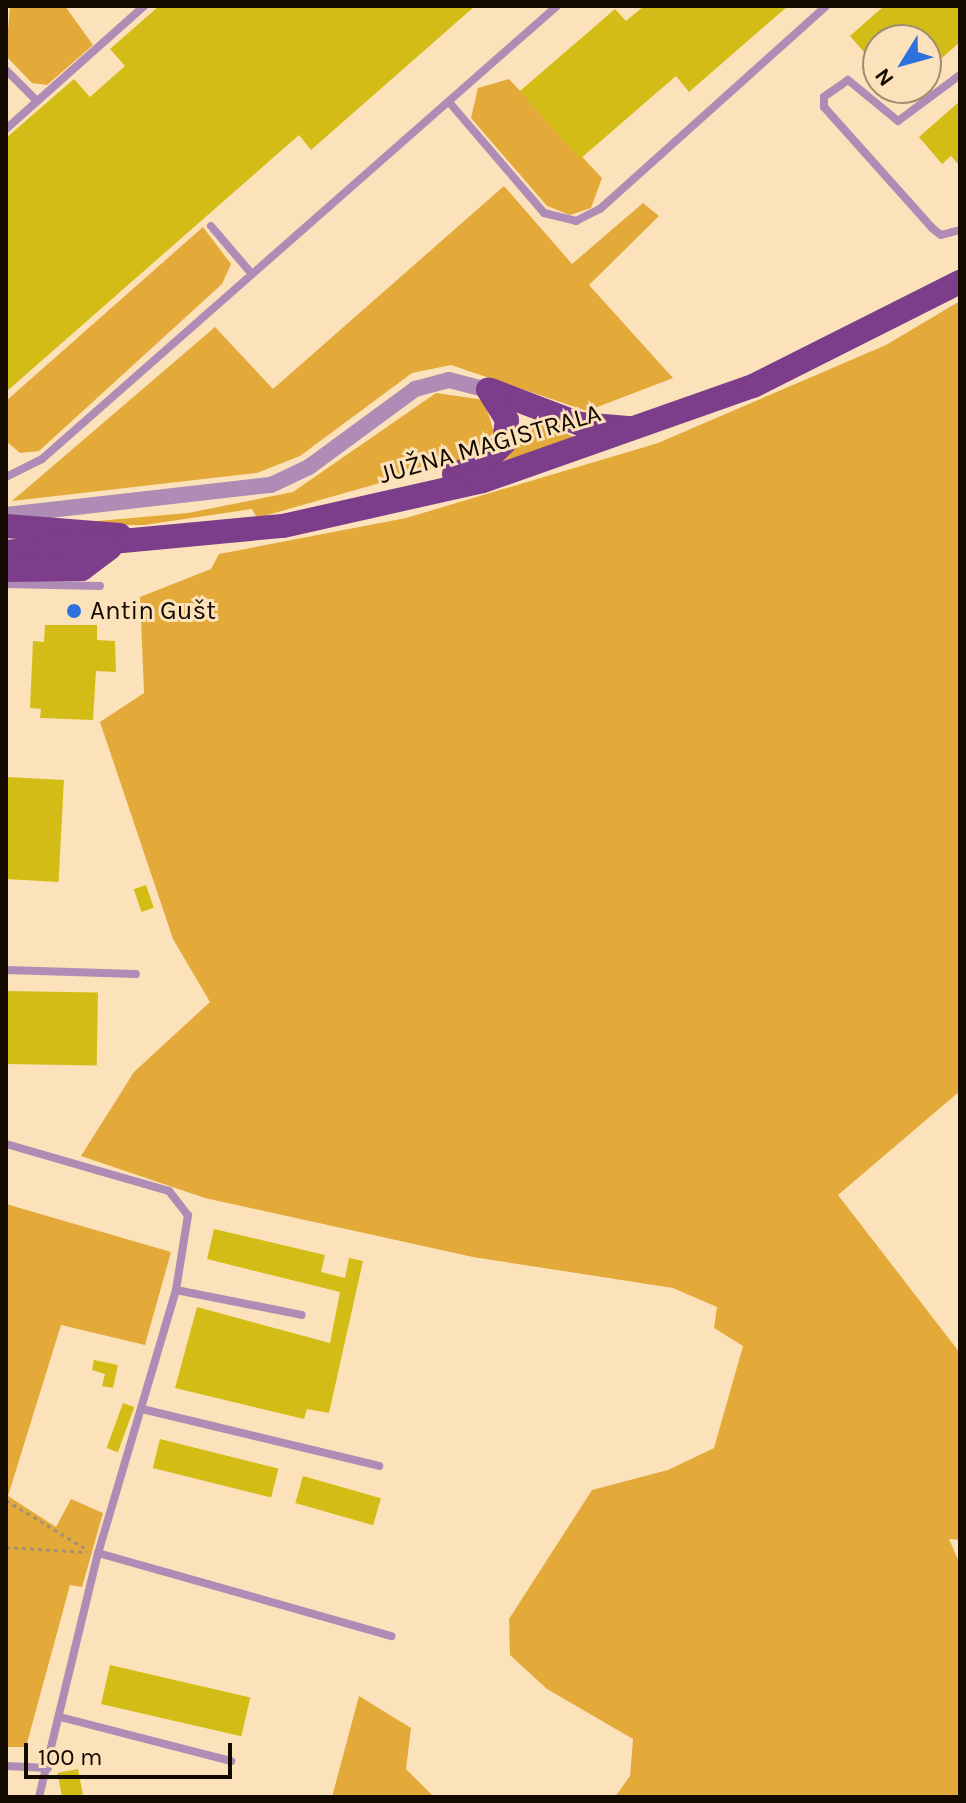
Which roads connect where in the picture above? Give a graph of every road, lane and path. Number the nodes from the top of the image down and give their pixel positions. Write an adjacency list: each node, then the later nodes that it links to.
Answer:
1 (144, 6): 6 (lane)
2 (557, 6): 7 (lane)
3 (826, 6): 7 (lane)
4 (6, 70): 6 (lane)
5 (960, 75): 10 (lane)
6 (37, 101): 8 (lane)
7 (449, 102): 11 (lane)
8 (6, 129)
9 (211, 226): 11 (lane)
10 (960, 230)
11 (251, 273): 15 (lane)
12 (960, 282): 14 (main road, JUŽNA MAGISTRALA)
13 (488, 390): 14 (main road); 16 (main road); 17 (street)
14 (646, 428): 16 (main road, JUŽNA MAGISTRALA)
15 (6, 477)
16 (404, 499): 19 (main road, JUŽNA MAGISTRALA)
17 (6, 515)
18 (6, 526): 19 (main road)
19 (191, 540): 20 (main road, JUŽNA MAGISTRALA)
20 (110, 548): 21 (main road, JUŽNA MAGISTRALA); 22 (main road)
21 (6, 552)
22 (6, 570)
23 (6, 584): 24 (lane)
24 (100, 586)
25 (6, 970): 26 (lane)
26 (136, 974)
27 (6, 1144): 28 (lane)
28 (176, 1290): 29 (lane); 30 (lane)
29 (302, 1315)
30 (142, 1409): 31 (lane); 34 (lane)
31 (379, 1466)
32 (6, 1500): 34 (path)
33 (6, 1547): 34 (path)
34 (98, 1553): 35 (lane); 36 (lane)
35 (391, 1636)
36 (60, 1717): 37 (lane); 39 (lane)
37 (231, 1761)
38 (6, 1766): 39 (lane)
39 (48, 1768): 40 (lane)
40 (39, 1797)

